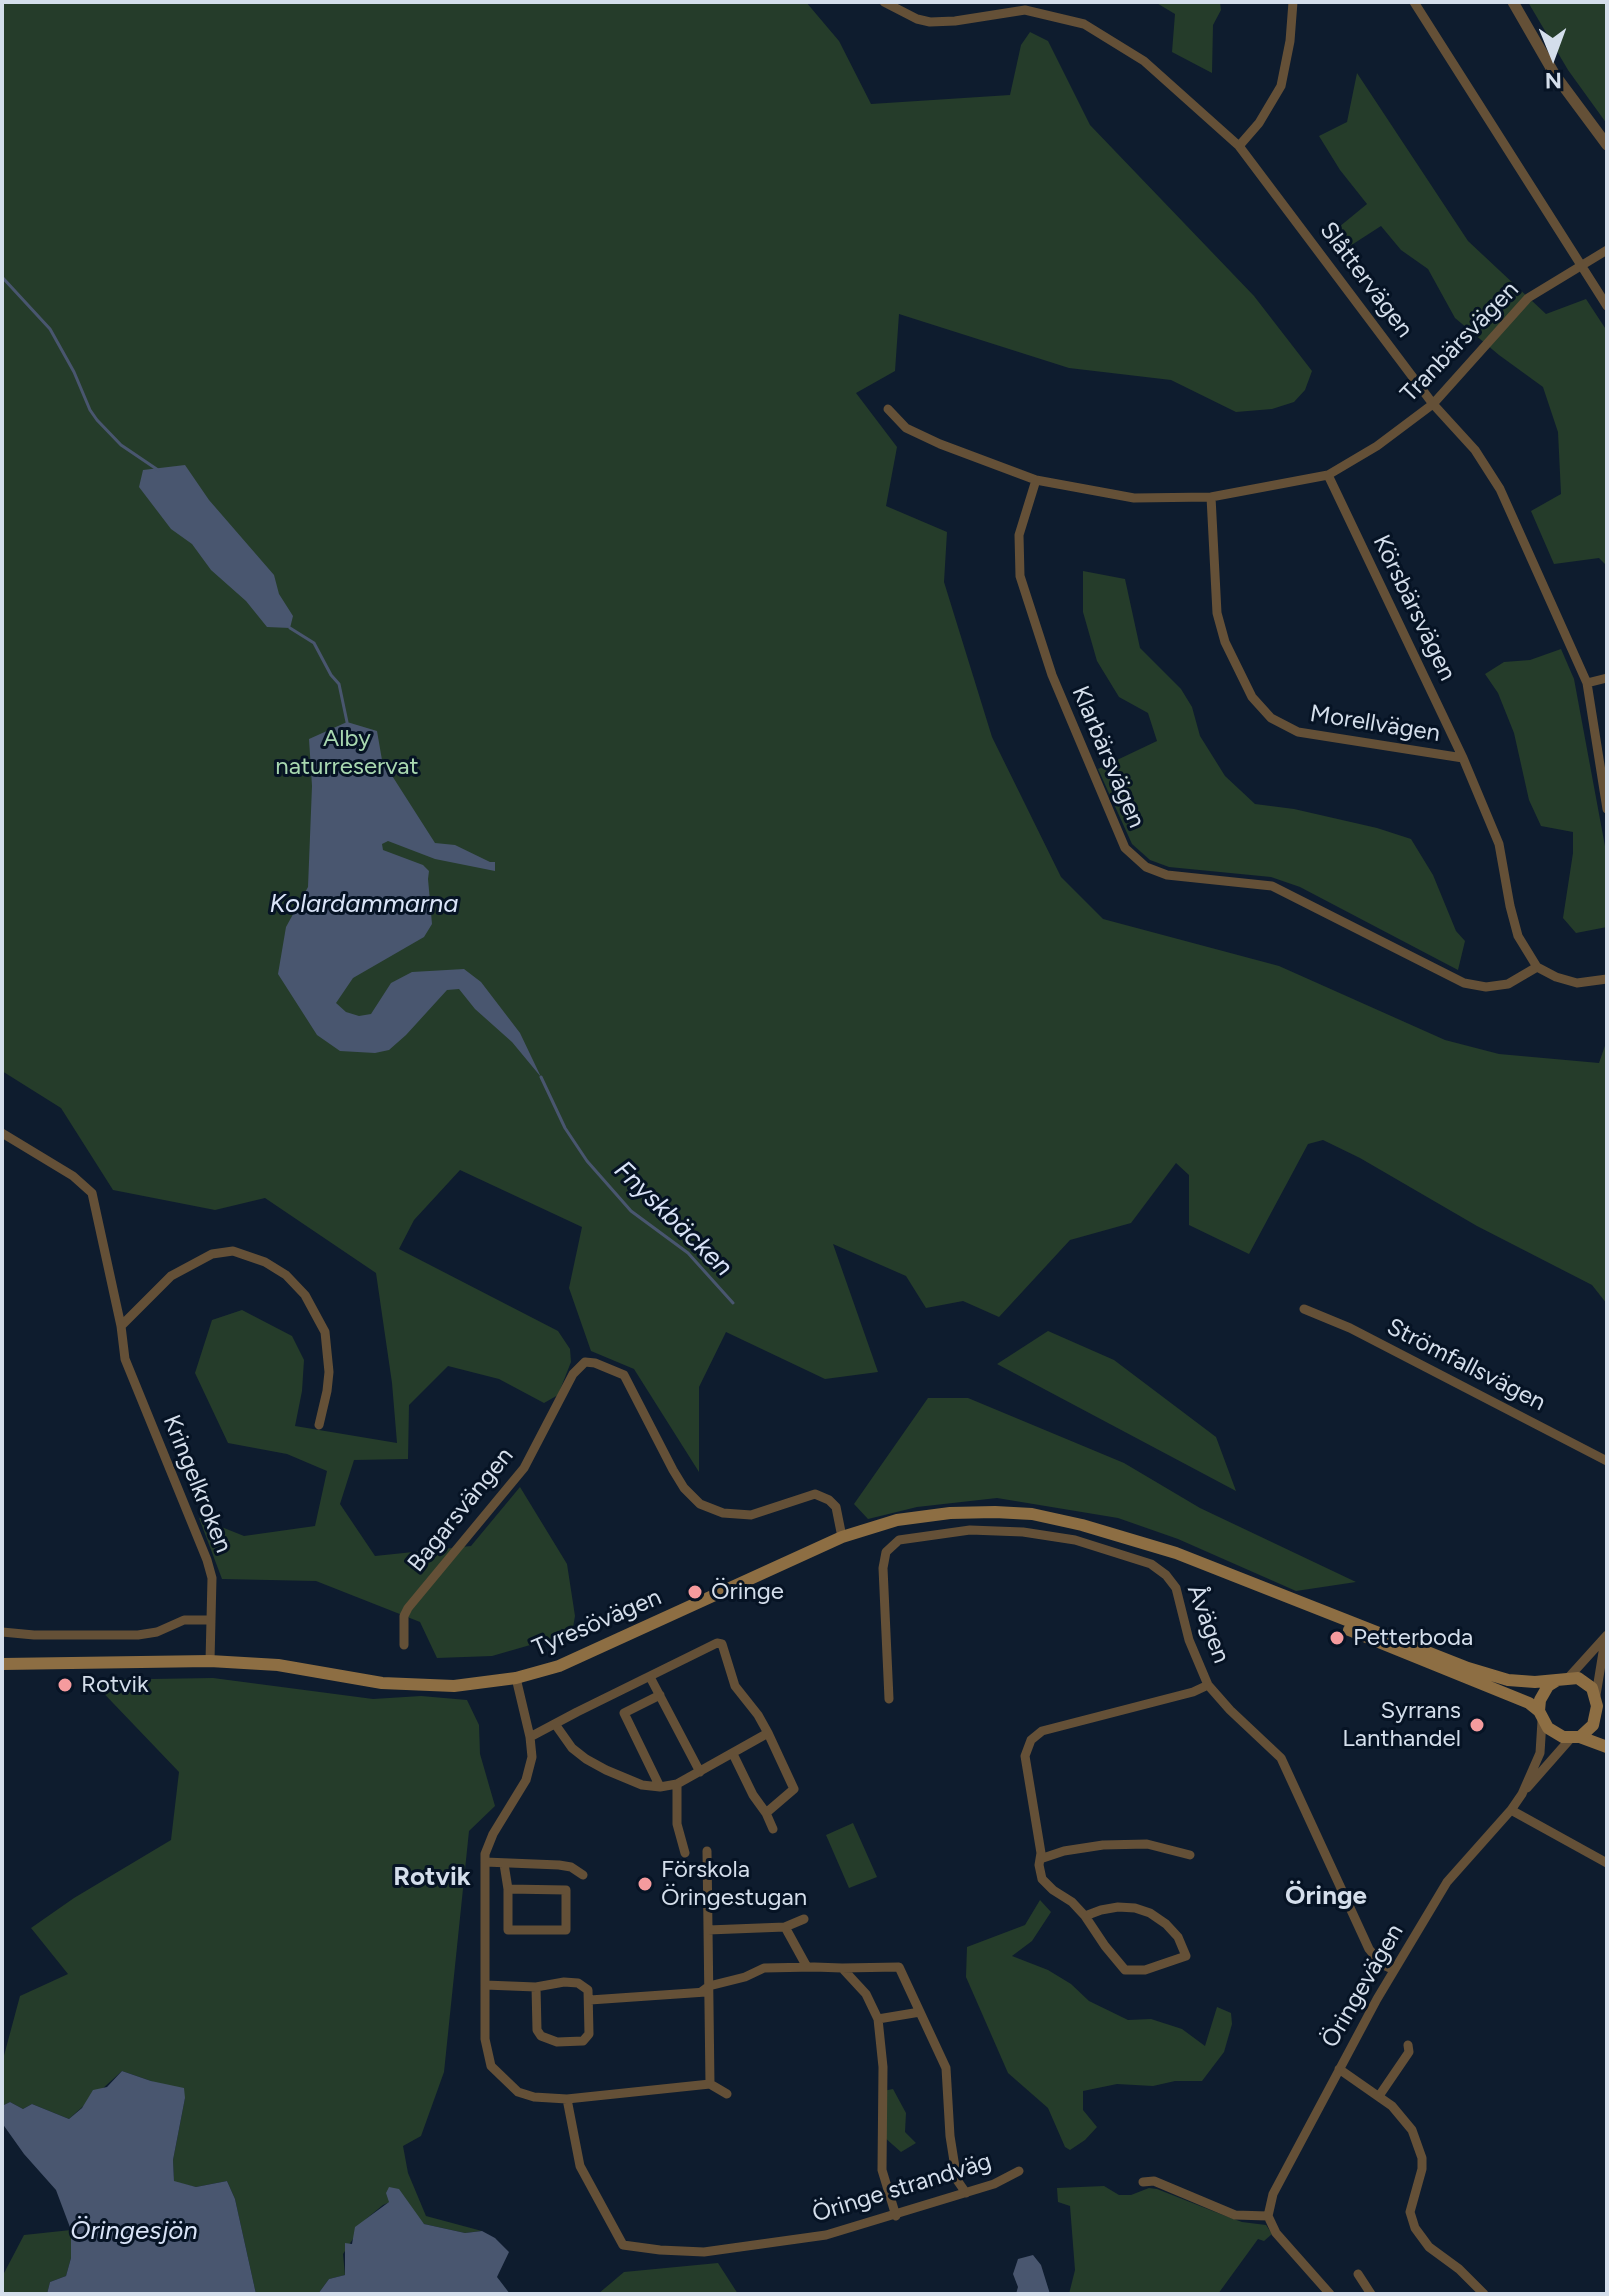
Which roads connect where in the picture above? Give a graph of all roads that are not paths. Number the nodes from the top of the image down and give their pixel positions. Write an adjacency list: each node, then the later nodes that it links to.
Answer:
1 (884, 2): 5 (street, Slåttervägen)
2 (1293, 2): 7 (street)
3 (1414, 2): 9 (street)
4 (1513, 2): 6 (street)
5 (1024, 6): 7 (street, Slåttervägen)
6 (1607, 145)
7 (1239, 146): 11 (street, Slåttervägen)
8 (1607, 250): 9 (street, Tranbärsvägen)
9 (1579, 265): 10 (street); 11 (street, Tranbärsvägen)
10 (1607, 306)
11 (1433, 404): 13 (street, Tranbärsvägen); 17 (street, Slåttervägen)
12 (888, 409): 14 (street, Tranbärsvägen)
13 (1328, 475): 15 (street, Tranbärsvägen); 18 (street, Körsbärsvägen)
14 (1036, 480): 15 (street, Tranbärsvägen); 20 (street, Klarbärsvägen)
15 (1211, 497): 18 (street, Morellvägen)
16 (1607, 678): 17 (street)
17 (1587, 683): 19 (street, Slåttervägen)
18 (1463, 758): 20 (street, Morellvägen)
19 (1607, 809)
20 (1537, 967): 21 (street)
21 (1607, 979)
22 (2, 1133): 24 (street, Kringelkroken)
23 (1304, 1309): 26 (street, Strömfallsvägen)
24 (121, 1326): 25 (street); 29 (street, Kringelkroken)
25 (319, 1425)
26 (1607, 1461)
27 (842, 1537): 28 (main road, Tyresövägen); 32 (street, Bagarsvängen); 37 (main road, Tyresövägen)
28 (1275, 1594): 38 (main road, Tyresövägen); 43 (main road, Tyresövägen)
29 (211, 1620): 30 (street); 33 (street, Kringelkroken)
30 (2, 1632)
31 (1606, 1637): 36 (street); 42 (street)
32 (404, 1645)
33 (210, 1661): 34 (main road, Tyresövägen); 37 (main road, Tyresövägen)
34 (2, 1664)
35 (650, 1677): 40 (street); 45 (street); 46 (street)
36 (1569, 1677): 38 (main road, Tyresövägen); 42 (main road)
37 (516, 1678): 47 (street)
38 (1556, 1681): 43 (main road)
39 (1208, 1685): 41 (street, Åvägen); 61 (street); 73 (street, Åvägen)
40 (660, 1695): 51 (street); 53 (street)
41 (889, 1699)
42 (1596, 1701): 44 (main road); 48 (main road)
43 (1541, 1716): 48 (main road, Tyresövägen); 54 (street, Öringevägen)
44 (1607, 1721)
45 (555, 1724): 47 (street); 53 (street)
46 (768, 1733): 50 (street); 56 (street)
47 (530, 1737): 62 (street)
48 (1576, 1737): 49 (main road, Tyresövägen); 54 (street, Öringevägen)
49 (1607, 1747)
50 (733, 1754): 51 (street); 56 (street)
51 (700, 1772): 52 (street)
52 (677, 1784): 53 (street); 59 (street)
53 (660, 1787)
54 (1522, 1794): 55 (street, Öringevägen)
55 (1511, 1810): 63 (street); 73 (street, Öringevägen)
56 (766, 1813): 57 (street)
57 (773, 1829)
58 (707, 1851): 70 (street)
59 (685, 1853)
60 (1190, 1855): 61 (street)
61 (1040, 1856): 67 (street)
62 (485, 1862): 64 (street); 74 (street)
63 (1607, 1863)
64 (504, 1864): 65 (street); 66 (street)
65 (583, 1875)
66 (508, 1889): 66 (street)
67 (1085, 1916): 67 (street)
68 (804, 1919): 69 (street)
69 (785, 1927): 70 (street); 71 (street)
70 (708, 1930): 76 (street)
71 (807, 1967): 72 (street); 76 (street)
72 (842, 1968): 78 (street); 79 (street)
73 (1394, 1970): 81 (street, Öringevägen)
74 (485, 1985): 75 (street); 85 (street)
75 (536, 1987): 77 (street); 77 (street)
76 (706, 1990): 77 (street); 82 (street)
77 (590, 2000)
78 (920, 2012): 79 (street); 88 (street)
79 (878, 2019): 89 (street)
80 (1408, 2045): 84 (street)
81 (1339, 2069): 84 (street); 90 (street, Öringevägen)
82 (710, 2084): 83 (street); 85 (street)
83 (727, 2094)
84 (1379, 2096): 94 (street)
85 (567, 2099): 89 (street, Öringe strandväg)
86 (1019, 2171): 88 (street, Öringe strandväg)
87 (1143, 2182): 90 (street)
88 (966, 2193): 89 (street, Öringe strandväg)
89 (896, 2216)
90 (1268, 2216): 92 (street)
91 (1358, 2274): 93 (street)
92 (1329, 2294)
93 (1371, 2294)
94 (1484, 2294)

